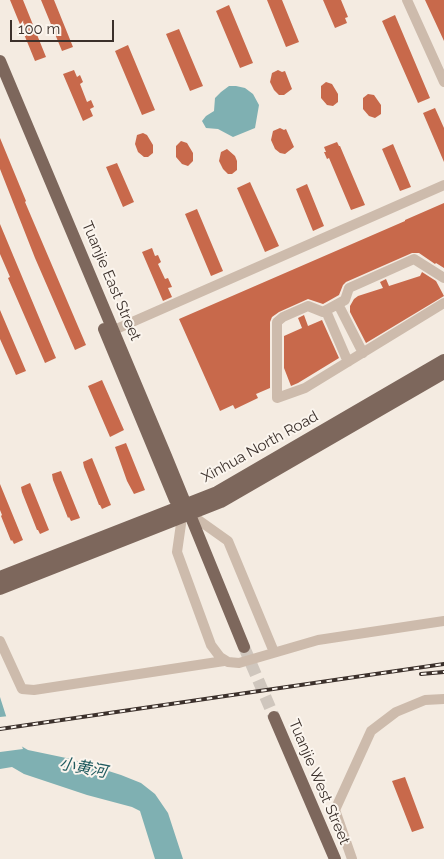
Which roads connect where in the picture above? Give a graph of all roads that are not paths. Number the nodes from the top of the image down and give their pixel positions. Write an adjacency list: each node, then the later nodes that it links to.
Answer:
1 (407, 0): 4 (street)
2 (0, 61): 10 (main road, Tuanjie East Street)
3 (0, 82): 15 (main road, Tuanjie East Street)
4 (444, 82)
5 (444, 185): 10 (street)
6 (444, 278): 8 (street)
7 (444, 303): 11 (street)
8 (338, 304): 9 (street); 11 (street)
9 (326, 311): 13 (street); 13 (street)
10 (114, 330): 15 (main road, Tuanjie East Street)
11 (363, 353): 13 (street)
12 (444, 360): 15 (main road, Xinhua North Road)
13 (348, 362)
14 (444, 373): 15 (main road, Xinhua North Road)
15 (184, 511): 16 (main road, Xinhua North Road); 17 (main road, Xinhua North Road); 20 (main road); 21 (street); 22 (street)
16 (0, 577)
17 (0, 589)
18 (444, 621): 21 (street)
19 (0, 641): 22 (street)
20 (241, 648)
21 (274, 652): 22 (street)
22 (224, 661)
23 (444, 700): 26 (street)
24 (328, 859): 25 (main road, Tuanjie West Street)
25 (335, 859)
26 (352, 859)

